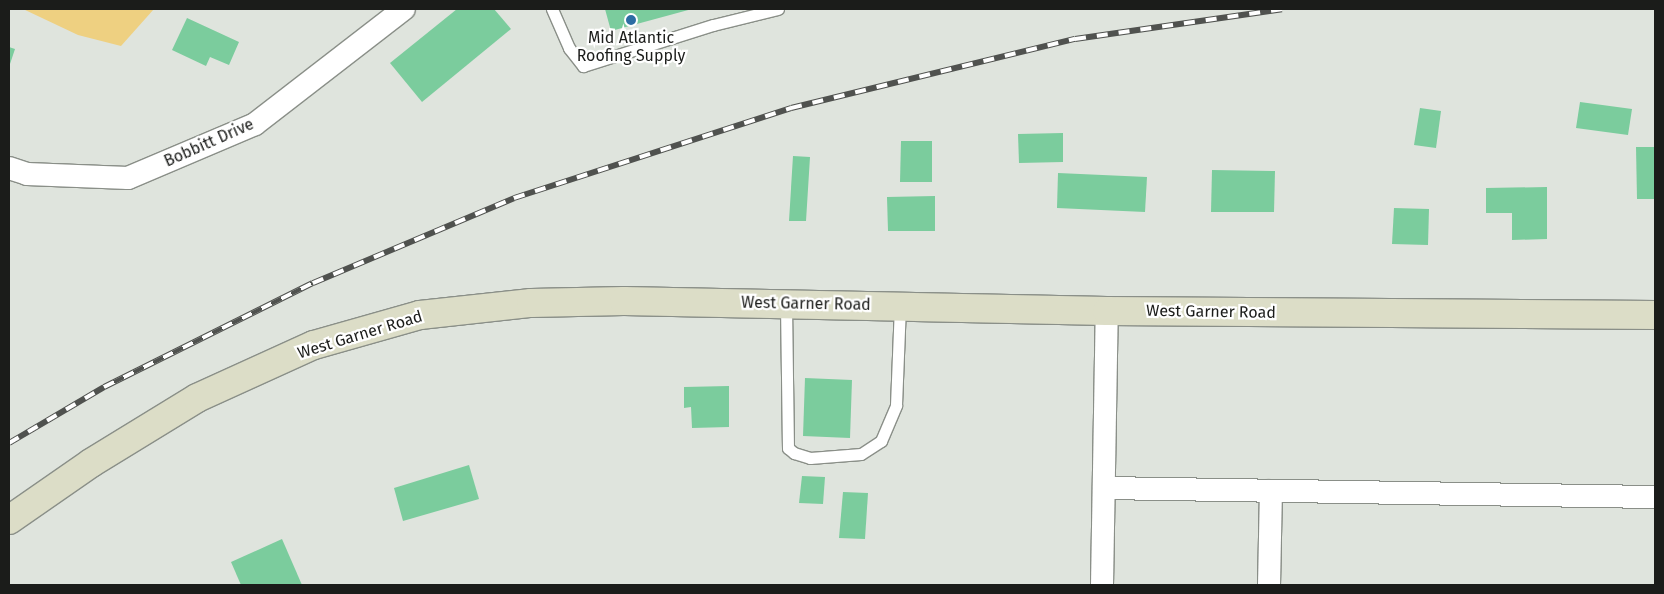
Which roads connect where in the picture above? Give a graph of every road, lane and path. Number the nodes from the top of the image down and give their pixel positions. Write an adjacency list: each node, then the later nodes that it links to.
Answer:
1 (404, 9): 4 (street, Bobbitt Drive)
2 (552, 9): 3 (lane)
3 (778, 9)
4 (9, 168)
5 (786, 304): 6 (main road, West Garner Road); 6 (lane); 12 (main road, West Garner Road)
6 (900, 306): 7 (main road, West Garner Road)
7 (1106, 311): 8 (main road, West Garner Road); 9 (street)
8 (1655, 316)
9 (1104, 488): 10 (street); 13 (street)
10 (1271, 491): 11 (street); 14 (street)
11 (1655, 497)
12 (9, 520)
13 (1102, 585)
14 (1269, 585)

